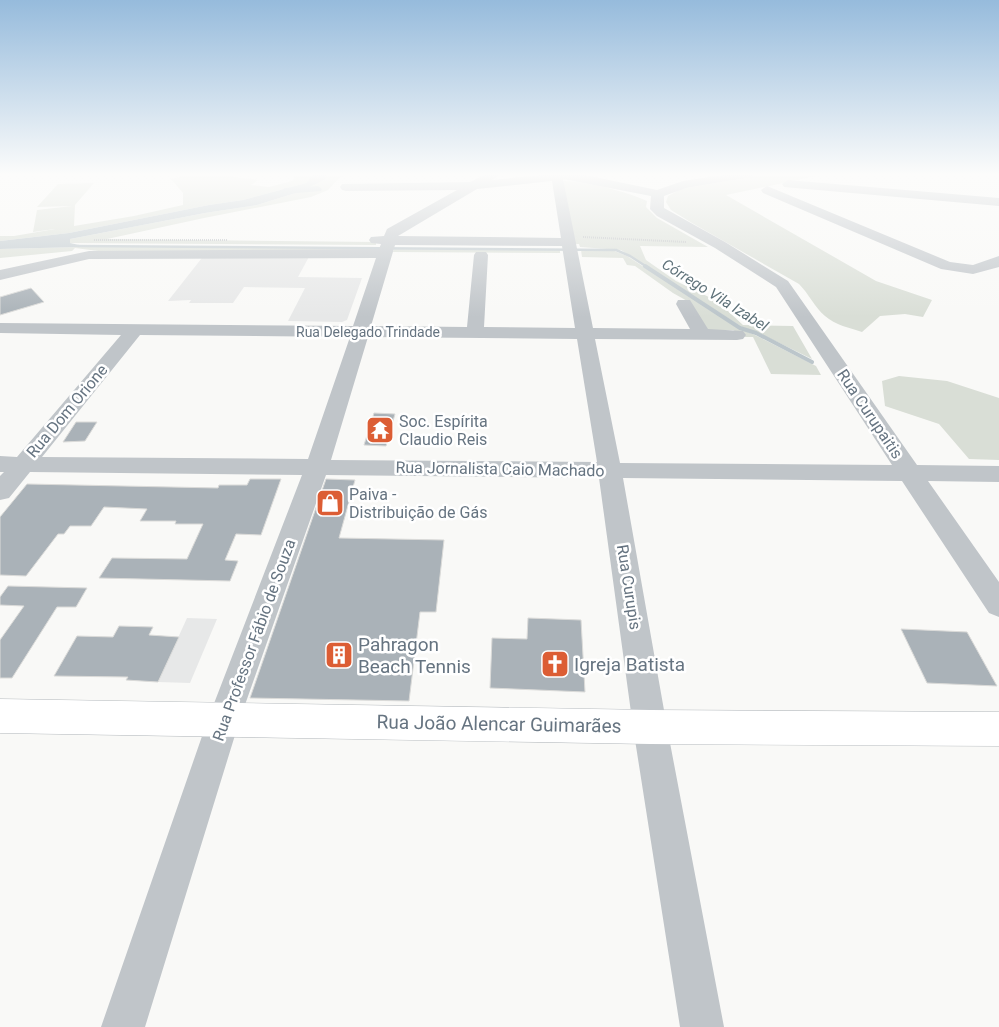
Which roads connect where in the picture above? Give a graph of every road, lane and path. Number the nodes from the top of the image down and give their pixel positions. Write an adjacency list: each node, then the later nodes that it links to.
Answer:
1 (409, 222): 10 (street)
2 (565, 222): 9 (street, Rua Curupis)
3 (678, 222): 8 (street, Rua Curupaitis)
4 (842, 222): 12 (street)
5 (94, 240): 6 (path)
6 (221, 240)
7 (292, 240): 10 (street)
8 (718, 244): 9 (path); 25 (street, Rua Curupaitis)
9 (569, 246): 10 (street); 19 (street, Rua Curupis)
10 (387, 247): 13 (street); 17 (street, Rua Professor Fábio de Souza)
11 (481, 255): 18 (street)
12 (999, 261)
13 (0, 275)
14 (684, 304): 20 (street)
15 (0, 328): 16 (street, Rua Delegado Trindade)
16 (134, 330): 17 (street, Rua Delegado Trindade); 22 (street, Rua Dom Orione)
17 (360, 332): 18 (street, Rua Delegado Trindade); 23 (street, Rua Professor Fábio de Souza)
18 (475, 332): 19 (street, Rua Delegado Trindade)
19 (585, 333): 20 (street, Rua Delegado Trindade); 24 (street, Rua Curupis)
20 (702, 334): 21 (street, Rua Delegado Trindade)
21 (737, 335)
22 (11, 464): 23 (street, Rua Jornalista Caio Machado); 27 (street, Rua Dom Orione)
23 (317, 467): 24 (street, Rua Jornalista Caio Machado); 30 (street, Rua Professor Fábio de Souza)
24 (610, 470): 25 (street, Rua Jornalista Caio Machado); 31 (street, Rua Curupis)
25 (910, 473): 26 (street, Rua Jornalista Caio Machado); 28 (street, Rua Curupaitis)
26 (999, 474)
27 (0, 492)
28 (999, 605)
29 (0, 716): 30 (main road, Rua João Alencar Guimarães)
30 (224, 719): 31 (main road, Rua João Alencar Guimarães); 33 (street, Rua Professor Fábio de Souza)
31 (650, 727): 32 (main road, Rua João Alencar Guimarães); 34 (street, Rua Curupis)
32 (999, 729)
33 (123, 1027)
34 (702, 1027)

